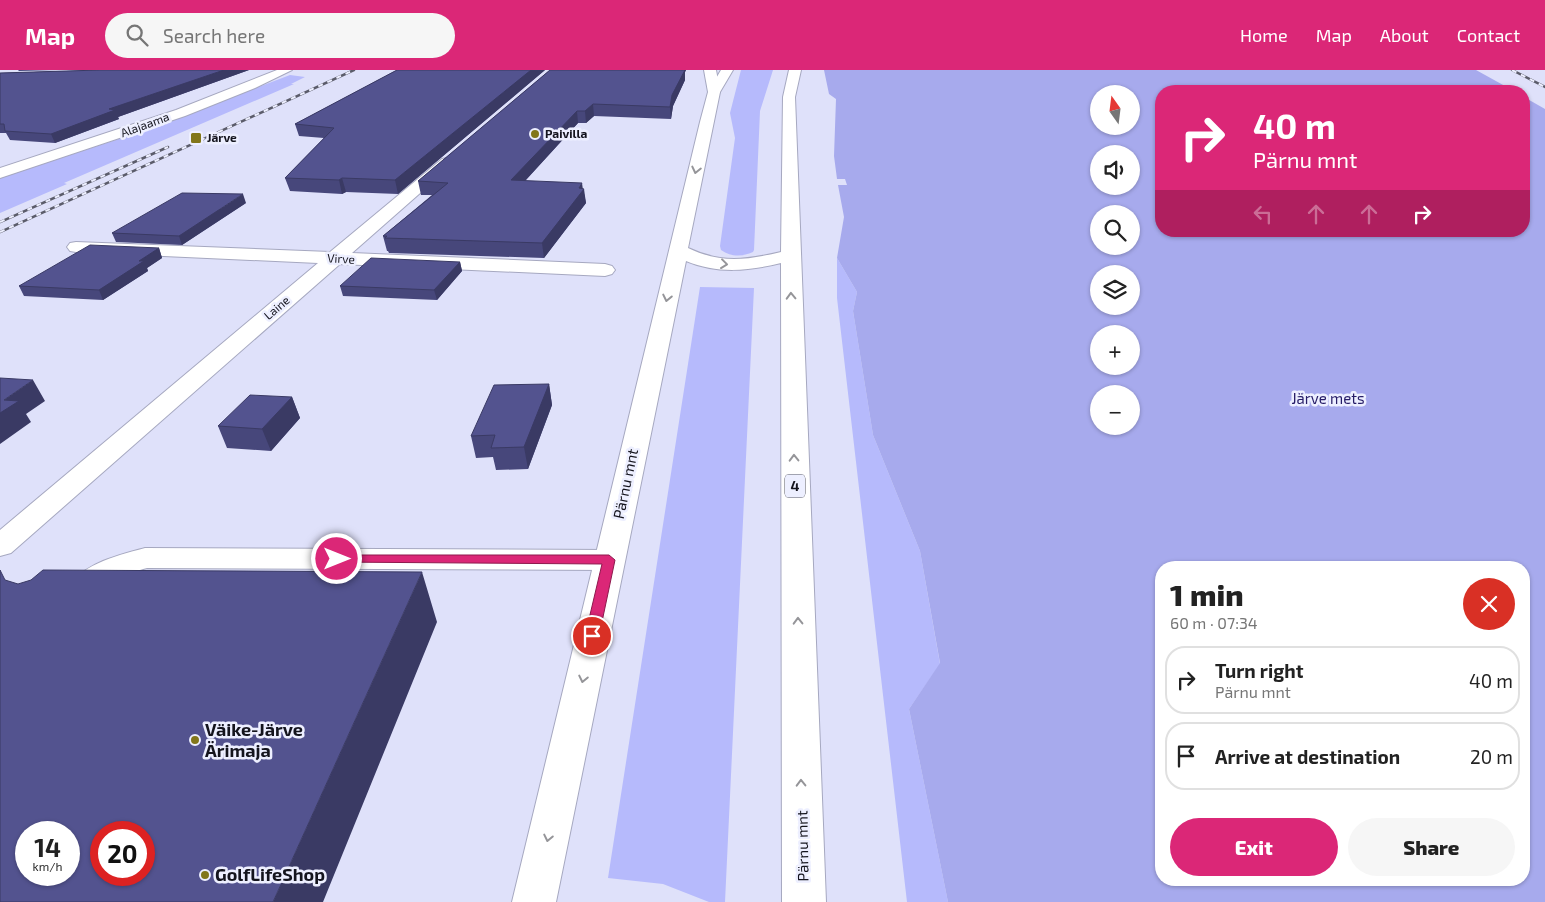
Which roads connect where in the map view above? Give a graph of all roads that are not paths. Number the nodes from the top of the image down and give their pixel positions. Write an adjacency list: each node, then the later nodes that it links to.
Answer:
1 (286, 70): 8 (main road, Alajaama)
2 (710, 70): 5 (main road)
3 (727, 70): 5 (main road, Pärnu mnt)
4 (795, 70): 12 (main road, Pärnu mnt / 4)
5 (714, 92): 11 (main road, Pärnu mnt, one-way to 11)
6 (464, 148): 13 (main road, Laine)
7 (16, 154): 8 (main road)
8 (44, 158): 9 (main road, Alajaama)
9 (0, 173)
10 (76, 247): 13 (main road, Virve)
11 (678, 250): 12 (main road, one-way to 12); 16 (main road, Pärnu mnt, one-way to 16)
12 (791, 255): 19 (main road, Pärnu mnt / 4, one-way to 12)
13 (334, 259): 14 (main road, Virve); 15 (main road, Laine)
14 (605, 270)
15 (0, 546)
16 (609, 560): 17 (main road); 18 (main road, Pärnu mnt, one-way to 18)
17 (57, 614)
18 (534, 902)
19 (804, 902)

